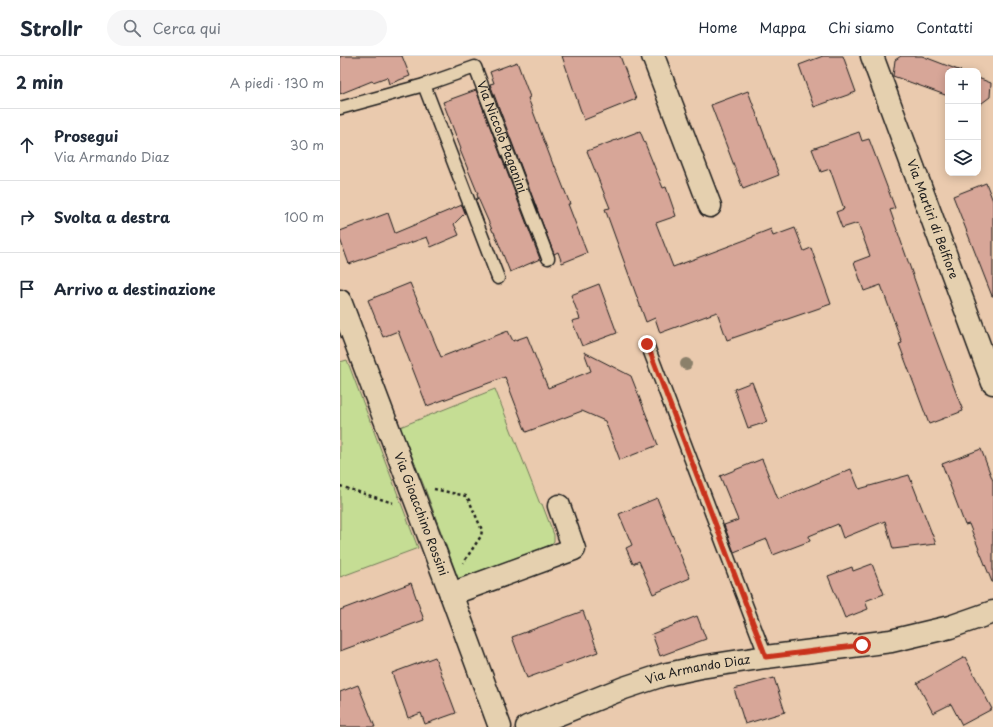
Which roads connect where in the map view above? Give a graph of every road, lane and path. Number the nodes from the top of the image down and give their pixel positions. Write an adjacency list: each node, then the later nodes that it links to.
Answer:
1 (653, 56): 5 (street)
2 (872, 56): 11 (street, Via Martiri di Belfiore)
3 (424, 85): 4 (lane, Via Niccolò Paganini); 6 (lane, Via Niccolò Paganini); 7 (lane)
4 (340, 108)
5 (710, 206)
6 (548, 258)
7 (498, 278)
8 (340, 301): 9 (street, Via Gioacchino Rossini)
9 (344, 327): 17 (street, Via Gioacchino Rossini)
10 (647, 344): 19 (lane)
11 (993, 383)
12 (340, 486): 14 (path)
13 (431, 488): 16 (path)
14 (398, 504)
15 (559, 506): 17 (street)
16 (460, 567)
17 (451, 594): 20 (street, Via Gioacchino Rossini)
18 (993, 612): 19 (street, Via Armando Diaz)
19 (766, 657): 21 (street, Via Armando Diaz)
20 (500, 727)
21 (527, 727)

